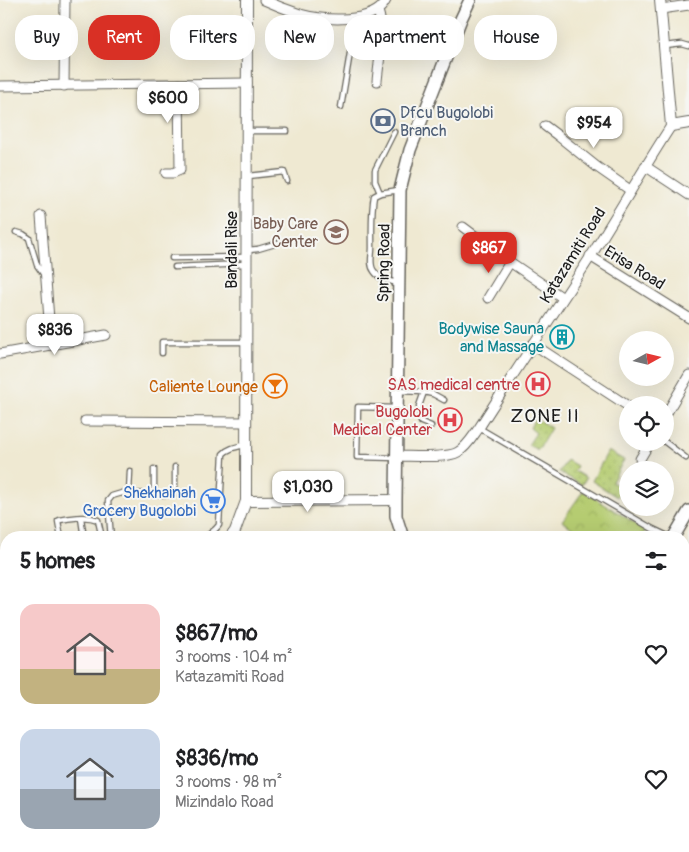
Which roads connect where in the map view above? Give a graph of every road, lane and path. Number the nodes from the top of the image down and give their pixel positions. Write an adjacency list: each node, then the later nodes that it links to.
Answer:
1 (65, 0): 18 (street)
2 (247, 0): 15 (street, Bandali Rise)
3 (264, 0): 10 (street)
4 (386, 0): 8 (street)
5 (470, 0): 30 (main road, Spring Road)
6 (660, 5): 7 (street); 11 (street)
7 (689, 5)
8 (378, 11): 9 (street); 14 (street)
9 (369, 15)
10 (344, 18)
11 (664, 46): 12 (lane); 22 (street)
12 (689, 46)
13 (349, 60): 19 (lane)
14 (377, 81)
15 (247, 83): 16 (street); 24 (street, Bandali Rise)
16 (179, 84): 18 (street); 27 (street)
17 (0, 86): 18 (street)
18 (64, 86)
19 (341, 107)
20 (689, 123): 22 (street)
21 (544, 126): 31 (street)
22 (672, 126): 26 (street, Katazamiti Road)
23 (287, 131): 24 (lane)
24 (247, 132): 28 (street, Bandali Rise)
25 (394, 132): 32 (lane)
26 (645, 166): 31 (street, Katazamiti Road); 33 (street)
27 (166, 173)
28 (247, 176): 29 (lane); 39 (street, Bandali Rise)
29 (287, 180)
30 (400, 190): 32 (lane); 44 (main road, Spring Road)
31 (630, 190): 38 (street, Katazamiti Road)
32 (380, 193): 44 (lane)
33 (689, 195)
34 (42, 216): 43 (street)
35 (463, 227): 41 (street)
36 (16, 232): 43 (lane)
37 (285, 241): 39 (lane)
38 (590, 256): 46 (street, Katazamiti Road); 47 (street, Erisa Road)
39 (246, 257): 40 (lane); 42 (lane); 49 (street, Bandali Rise)
40 (172, 258)
41 (510, 262): 45 (street); 46 (street)
42 (175, 266)
43 (47, 281): 51 (street)
44 (398, 283): 55 (main road, Spring Road)
45 (488, 298)
46 (563, 298): 50 (street, Katazamiti Road)
47 (689, 318)
48 (106, 334): 51 (street)
49 (246, 342): 52 (lane); 62 (street, Bandali Rise)
50 (533, 344): 58 (street); 64 (street, Katazamiti Road)
51 (51, 345): 53 (street)
52 (162, 353)
53 (0, 354)
54 (689, 375): 59 (street)
55 (397, 391): 56 (lane); 60 (main road, Spring Road)
56 (424, 392): 57 (lane); 63 (lane)
57 (444, 400)
58 (619, 400)
59 (674, 401)
60 (397, 408): 68 (main road, Spring Road); 68 (lane)
61 (85, 422): 62 (street)
62 (246, 422): 65 (street, Bandali Rise)
63 (432, 426)
64 (479, 428): 68 (street, Katazamiti Road); 87 (lane)
65 (246, 445): 77 (street, Bandali Rise); 84 (lane)
66 (674, 449): 70 (lane)
67 (644, 451): 69 (street)
68 (397, 457): 76 (main road, Spring Road)
69 (640, 458)
70 (686, 458)
71 (175, 467): 75 (lane)
72 (154, 469): 75 (lane)
73 (130, 471): 74 (lane)
74 (129, 493): 75 (lane); 83 (lane)
75 (154, 494)
76 (396, 500): 77 (street); 86 (main road, Spring Road)
77 (246, 501): 85 (street)
78 (689, 511): 88 (main road)
79 (80, 518): 80 (lane); 81 (lane); 82 (lane)
80 (60, 531)
81 (83, 531)
82 (100, 531)
83 (110, 531)
84 (214, 531)
85 (234, 531)
86 (401, 531)
87 (658, 531)
88 (676, 531)

